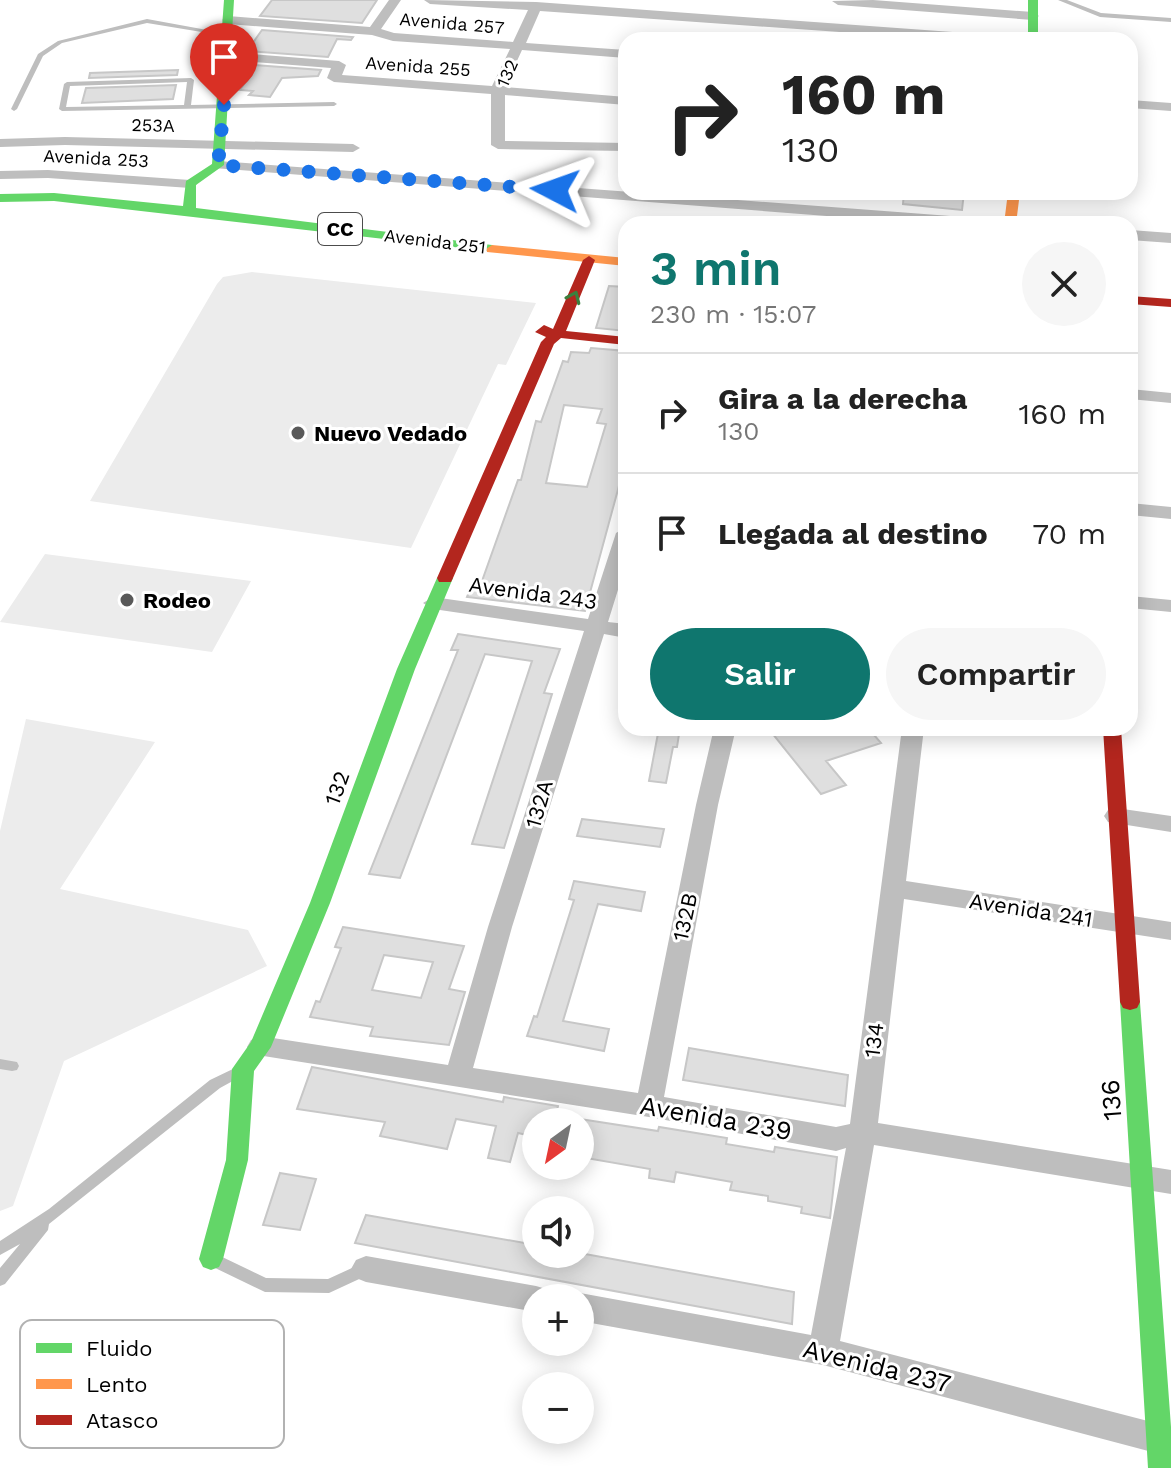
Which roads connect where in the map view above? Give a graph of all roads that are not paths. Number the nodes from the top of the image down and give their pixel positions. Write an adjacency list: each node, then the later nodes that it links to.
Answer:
1 (229, 0): 9 (street)
2 (395, 0): 10 (street)
3 (430, 0): 6 (street)
4 (1061, 0): 8 (lane)
5 (838, 1): 7 (street)
6 (536, 6): 11 (street); 13 (street, 132)
7 (1033, 8): 12 (street)
8 (1171, 20)
9 (227, 27): 10 (street, Avenida 257); 15 (street); 23 (lane)
10 (373, 31): 13 (street, Avenida 257)
11 (858, 32)
12 (1033, 32)
13 (519, 46): 14 (street, Avenida 257); 16 (street, 132)
14 (618, 53)
15 (227, 56): 16 (street, Avenida 255); 19 (street)
16 (498, 89): 17 (street, Avenida 255); 26 (street, 132)
17 (618, 100)
18 (334, 104): 19 (lane)
19 (224, 105): 21 (lane); 25 (street)
20 (1138, 105): 22 (street)
21 (187, 106): 21 (lane)
22 (1171, 107)
23 (14, 109)
24 (0, 143): 25 (street, 253A)
25 (221, 144): 27 (street, 253A); 28 (street)
26 (618, 147)
27 (353, 148)
28 (218, 165): 30 (street); 31 (street)
29 (0, 175): 30 (street, Avenida 253)
30 (190, 184): 34 (street)
31 (618, 193)
32 (0, 198): 34 (street, Avenida 251 / CC)
33 (708, 200): 35 (street)
34 (191, 211): 38 (street, Avenida 251 / CC)
35 (896, 216)
36 (1138, 236): 37 (street)
37 (1171, 238)
38 (580, 259): 39 (street, Avenida 251 / CC); 42 (street, 132)
39 (618, 261)
40 (1138, 301): 41 (street)
41 (1171, 303)
42 (550, 336): 43 (street); 49 (street, 132)
43 (618, 340)
44 (1138, 395): 45 (street)
45 (1171, 398)
46 (1138, 510): 47 (street)
47 (1171, 513)
48 (618, 559): 52 (street, 132A)
49 (433, 603): 52 (street, Avenida 243); 62 (street, 132)
50 (1138, 603): 51 (street)
51 (1171, 606)
52 (597, 626): 53 (street, Avenida 243); 64 (street, 132A)
53 (618, 630)
54 (723, 736): 65 (street, 132B)
55 (912, 736): 59 (street, 134)
56 (1112, 736): 57 (street, 136)
57 (1116, 816): 58 (street); 60 (street, 136)
58 (1171, 824)
59 (891, 888): 60 (street, Avenida 241); 66 (street, 134)
60 (1124, 924): 61 (street, Avenida 241); 67 (street, 136)
61 (1171, 931)
62 (260, 1047): 63 (street, 132); 64 (street, Avenida 239)
63 (243, 1069): 69 (lane); 71 (street)
64 (458, 1076): 65 (street, Avenida 239)
65 (649, 1106): 66 (street, Avenida 239)
66 (863, 1132): 67 (street, Avenida 239); 76 (street, 134)
67 (1143, 1177): 68 (street, Avenida 239); 77 (street, 136)
68 (1171, 1182)
69 (54, 1213): 70 (lane); 73 (lane)
70 (0, 1249)
71 (211, 1259): 72 (lane)
72 (366, 1269): 74 (street)
73 (0, 1279)
74 (522, 1297)
75 (594, 1310): 76 (street, Avenida 237)
76 (823, 1351): 77 (street, Avenida 237)
77 (1164, 1450)

